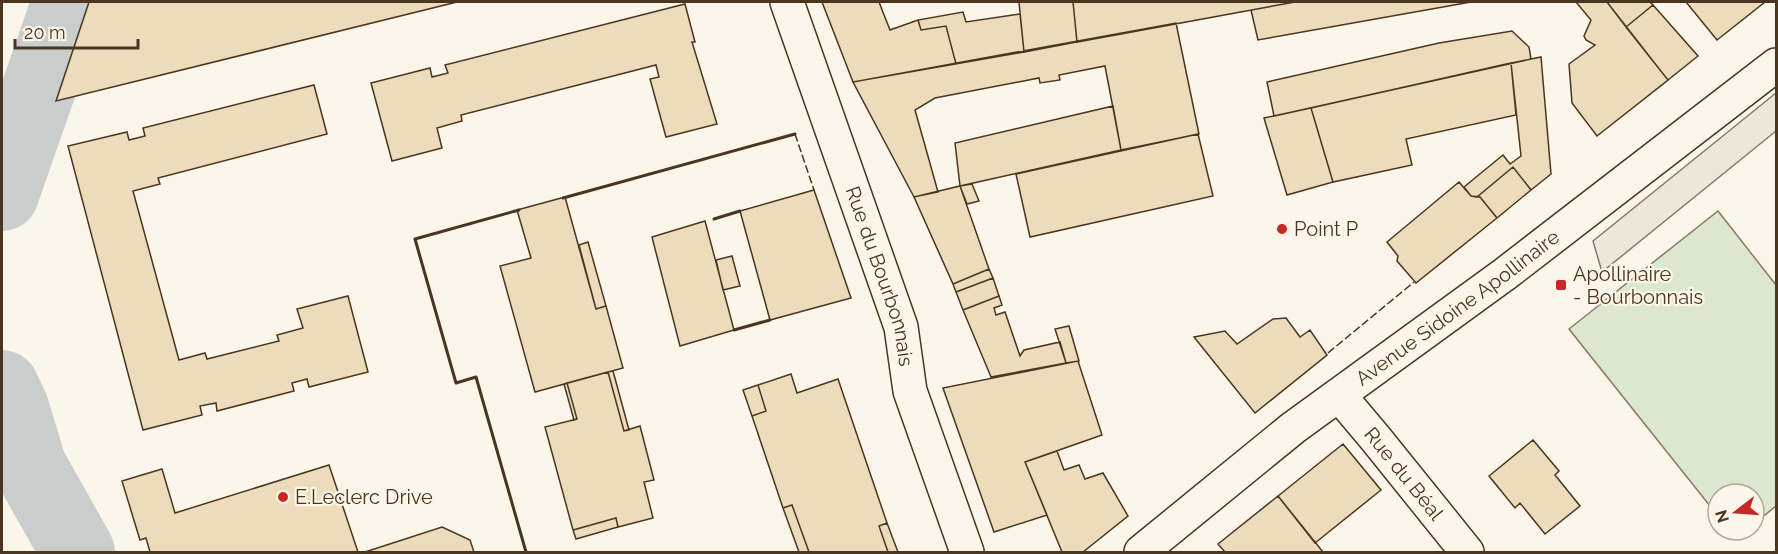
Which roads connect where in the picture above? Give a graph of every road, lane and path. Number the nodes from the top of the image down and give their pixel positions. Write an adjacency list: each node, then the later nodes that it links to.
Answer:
1 (787, 2): 4 (main road, Rue du Bourbonnais)
2 (1776, 65): 3 (main road, Avenue Sidoine Apollinaire)
3 (1339, 395): 5 (main road, Avenue Sidoine Apollinaire); 6 (main road, Rue du Béal)
4 (967, 552)
5 (1141, 552)
6 (1467, 552)

